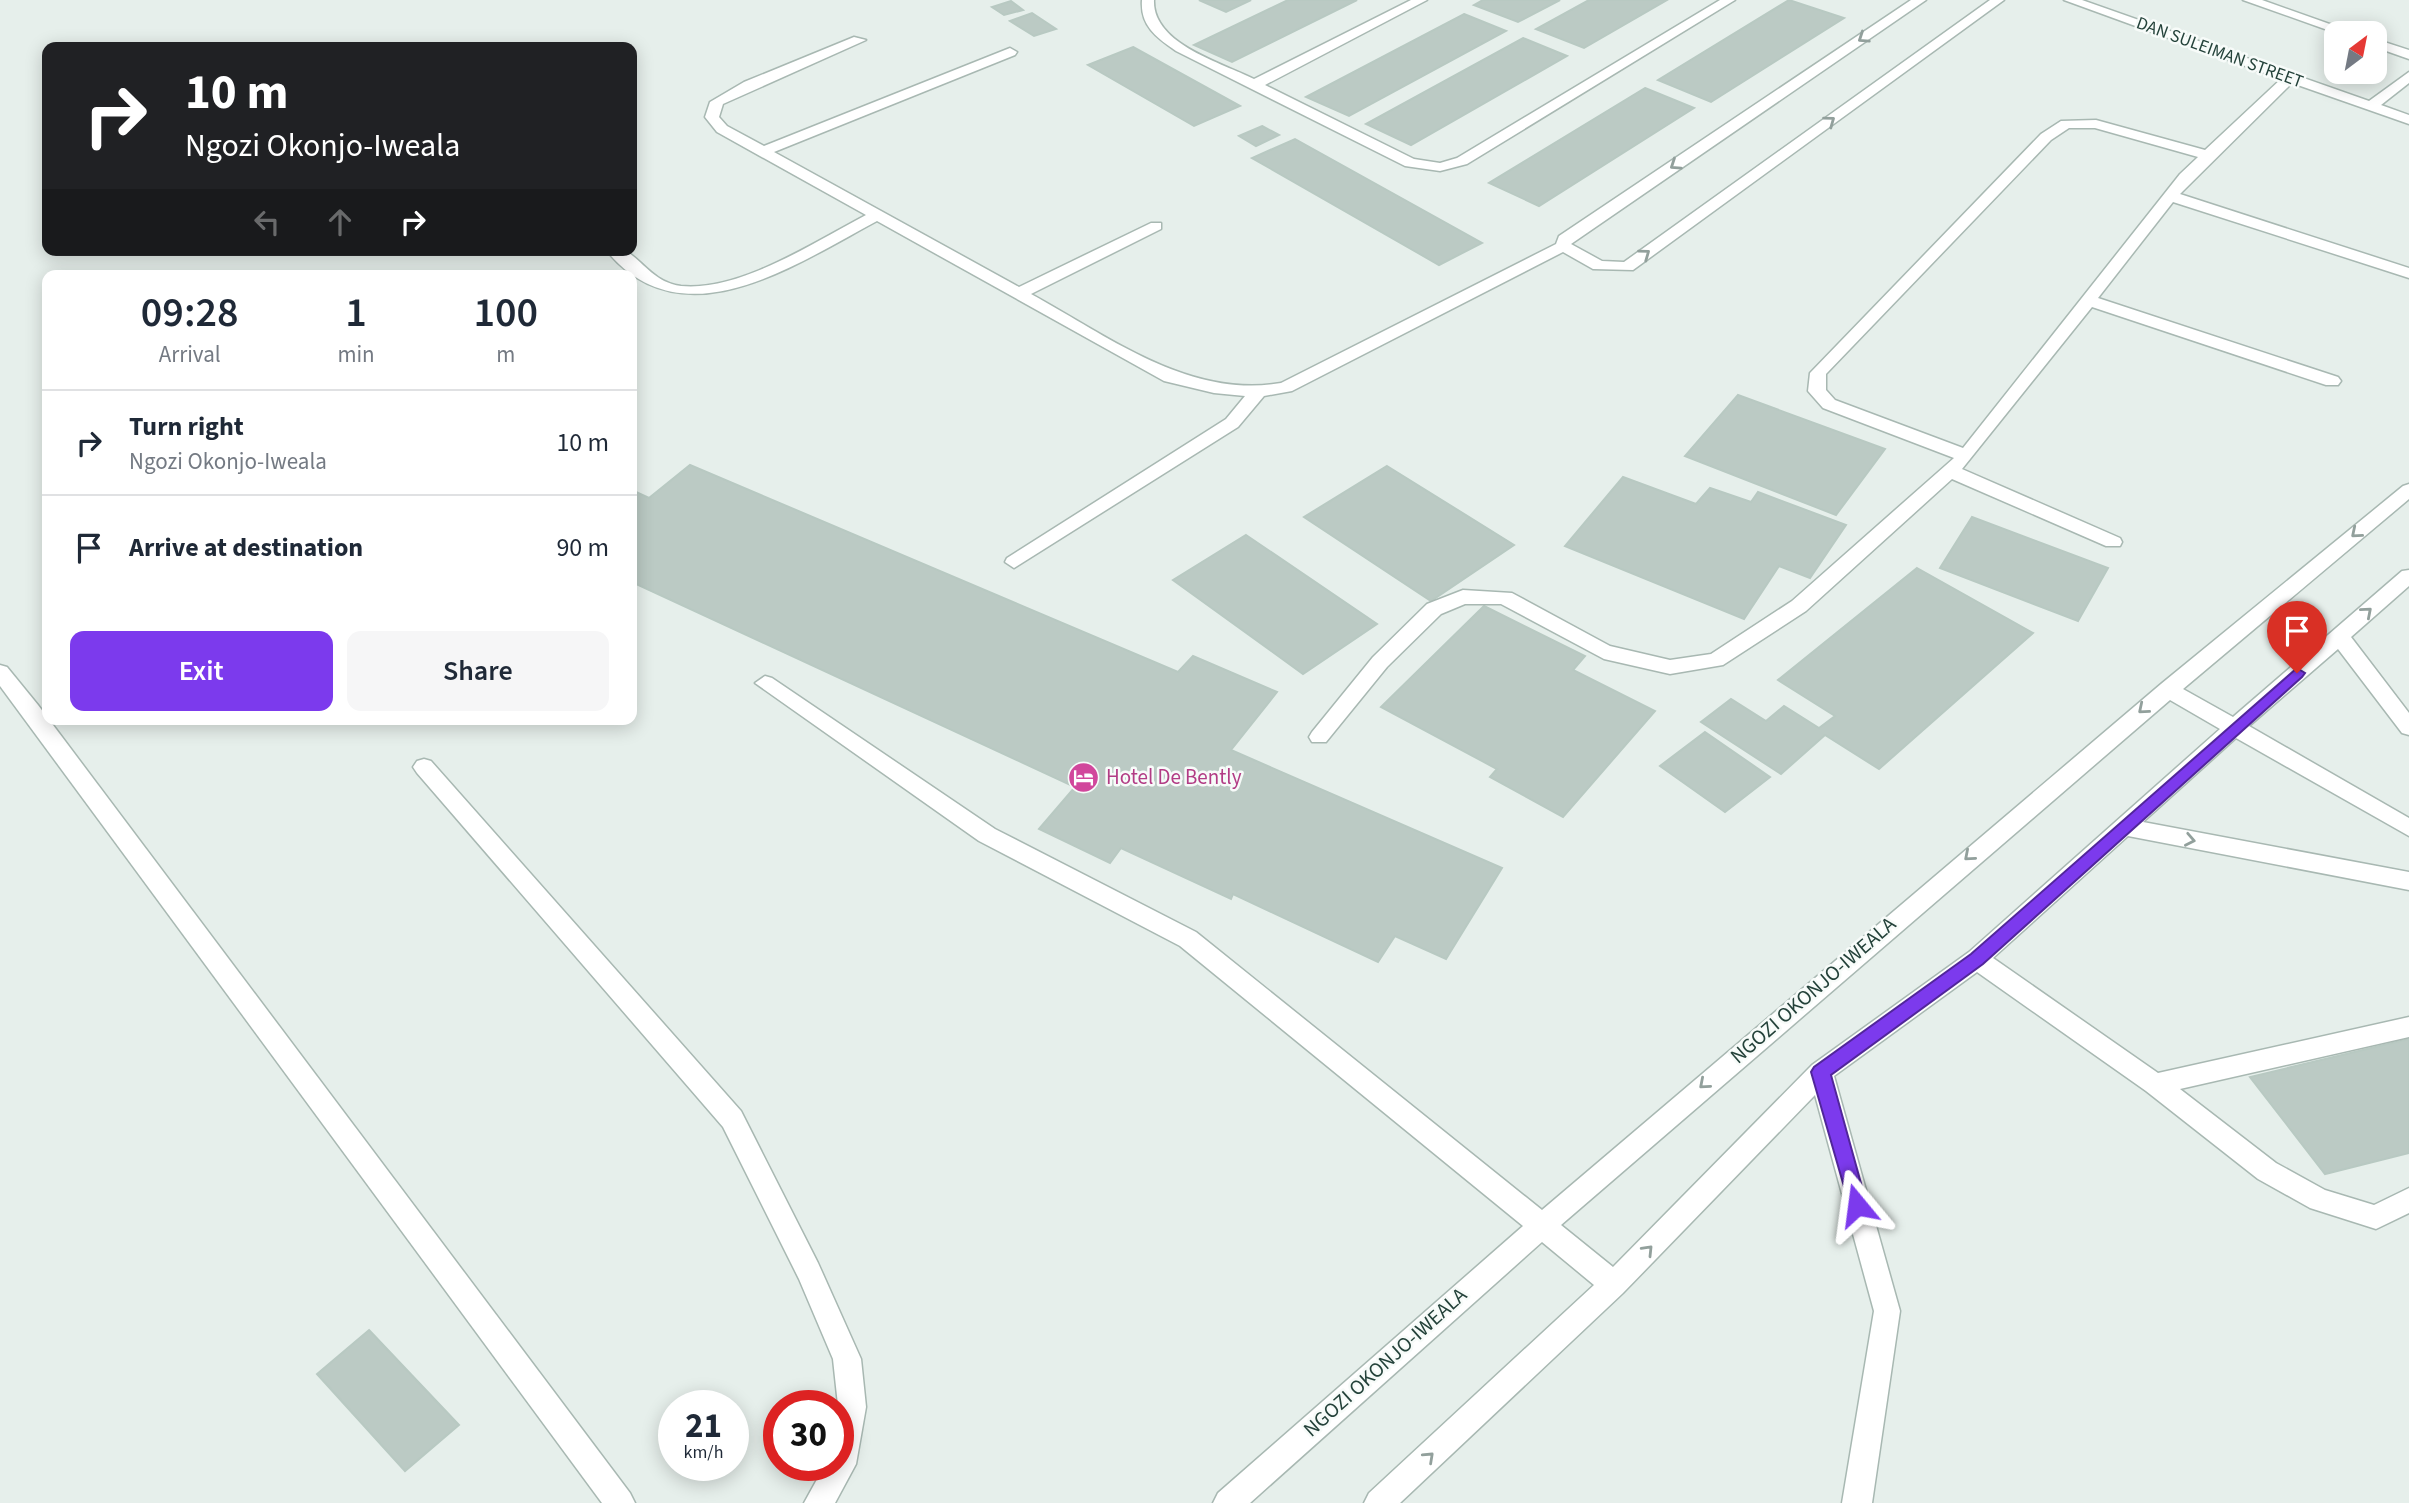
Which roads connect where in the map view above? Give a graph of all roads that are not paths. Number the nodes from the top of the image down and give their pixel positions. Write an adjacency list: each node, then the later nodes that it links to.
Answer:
1 (1148, 0): 17 (street)
2 (1421, 0): 17 (street)
3 (1729, 0): 17 (street)
4 (1920, 0): 25 (street, one-way to 25)
5 (1998, 0): 25 (street, one-way to 5)
6 (2070, 0): 9 (street, DAN SULEIMAN STREET)
7 (2107, 0): 9 (street)
8 (2249, 0): 10 (street)
9 (2116, 14): 16 (street, DAN SULEIMAN STREET)
10 (2324, 25)
11 (859, 40): 20 (street)
12 (2387, 47): 14 (street)
13 (1010, 52): 20 (street)
14 (2409, 55)
15 (2409, 76): 18 (street)
16 (2291, 77): 18 (street, DAN SULEIMAN STREET); 21 (street)
17 (1254, 85)
18 (2371, 107): 19 (street, DAN SULEIMAN STREET)
19 (2409, 120)
20 (764, 151): 23 (street)
21 (2206, 155): 22 (street); 32 (street)
22 (2171, 196): 27 (street); 29 (street)
23 (877, 215): 26 (street); 28 (street)
24 (1156, 226): 28 (street)
25 (1563, 246): 31 (street)
26 (621, 256)
27 (2409, 273)
28 (1018, 293): 31 (street)
29 (2090, 301): 30 (street); 32 (street)
30 (2332, 381)
31 (1257, 393): 36 (street)
32 (1966, 456): 33 (street)
33 (1951, 471): 35 (street); 46 (street)
34 (2409, 489): 41 (street, NGOZI OKONJO-IWEALA, one-way to 41)
35 (2113, 542)
36 (1014, 562)
37 (2404, 587): 38 (street, one-way to 37)
38 (2339, 636): 44 (street); 45 (street)
39 (0, 672): 42 (street)
40 (765, 682): 56 (street)
41 (2168, 689): 44 (street); 56 (street, NGOZI OKONJO-IWEALA, one-way to 56)
42 (42, 724)
43 (43, 725): 58 (street)
44 (2234, 728): 48 (street); 49 (street)
45 (2409, 728)
46 (1320, 737)
47 (424, 767): 59 (street)
48 (2123, 827): 50 (street, one-way to 50); 51 (street)
49 (2409, 828)
50 (2409, 881)
51 (1977, 959): 53 (street); 54 (street)
52 (2409, 1027): 54 (street)
53 (1821, 1072): 57 (street, one-way to 53); 62 (street)
54 (2155, 1084): 55 (street)
55 (2409, 1200)
56 (1541, 1223): 57 (street); 60 (street, NGOZI OKONJO-IWEALA)
57 (1614, 1284): 61 (street, one-way to 57)
58 (620, 1503)
59 (820, 1503)
60 (1228, 1503)
61 (1379, 1503)
62 (1857, 1503)

